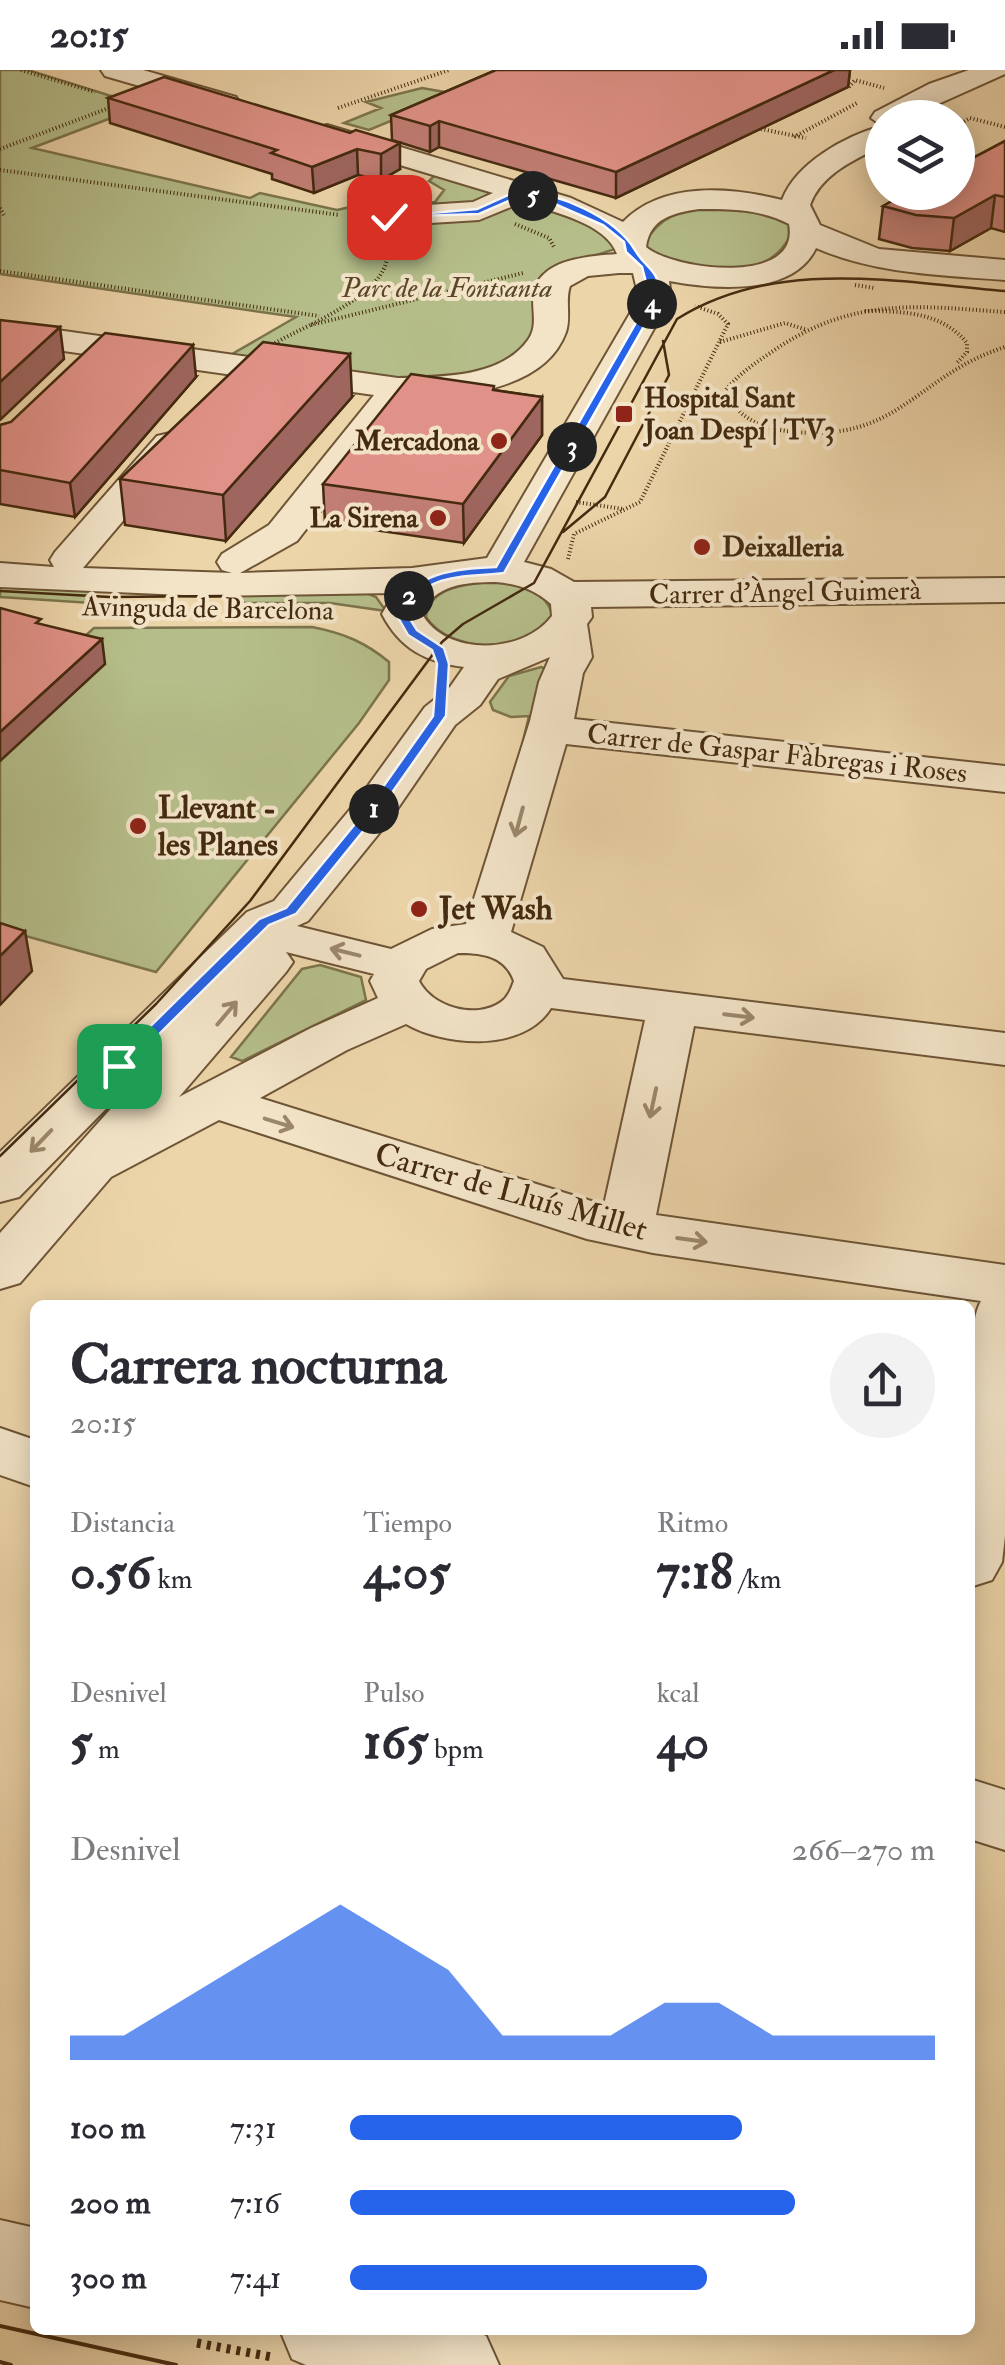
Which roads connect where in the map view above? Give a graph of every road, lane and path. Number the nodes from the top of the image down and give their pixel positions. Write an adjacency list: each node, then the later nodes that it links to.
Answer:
1 (21, 70): 23 (path)
2 (114, 70): 6 (street)
3 (176, 70): 6 (street)
4 (449, 70): 17 (path)
5 (994, 70): 7 (street)
6 (148, 80): 14 (street)
7 (937, 80): 11 (street)
8 (848, 87): 10 (path)
9 (996, 91): 12 (street)
10 (881, 100)
11 (894, 100)
12 (971, 100)
13 (865, 112): 20 (path)
14 (259, 113)
15 (865, 116): 26 (street)
16 (975, 119): 18 (path)
17 (294, 124): 25 (street)
18 (1005, 127)
19 (761, 129): 20 (path)
20 (794, 137): 21 (path)
21 (806, 138)
22 (865, 146): 32 (street)
23 (0, 149)
24 (0, 170): 31 (path)
25 (522, 192): 27 (street); 29 (street)
26 (690, 201): 27 (street); 32 (street); 36 (street)
27 (560, 204): 36 (street)
28 (0, 208): 30 (path)
29 (479, 212): 31 (street); 34 (path)
30 (5, 217)
31 (366, 218): 45 (path)
32 (804, 224): 35 (street); 41 (street)
33 (1005, 244): 37 (street)
34 (556, 250)
35 (896, 262): 37 (street); 41 (street)
36 (641, 264): 41 (street); 56 (street); 61 (street)
37 (968, 267): 38 (street)
38 (1005, 270)
39 (0, 271): 45 (path)
40 (529, 272): 46 (path)
41 (760, 272)
42 (707, 310): 49 (path)
43 (852, 310): 44 (path); 47 (path); 55 (path)
44 (1005, 312)
45 (320, 316): 46 (path)
46 (302, 327): 50 (path)
47 (807, 330): 49 (path); 55 (path)
48 (0, 332): 51 (street)
49 (719, 343): 58 (path)
50 (274, 344)
51 (102, 347): 53 (street); 54 (street)
52 (1005, 347): 55 (path)
53 (239, 367): 56 (street); 59 (street)
54 (77, 372)
55 (948, 372)
56 (398, 388): 60 (street)
57 (608, 507): 58 (path)
58 (624, 509): 67 (path)
59 (69, 560)
60 (236, 562)
61 (500, 570): 62 (street); 67 (street)
62 (454, 573): 64 (street); 68 (street)
63 (0, 575): 64 (street, Avinguda de Barcelona)
64 (320, 584): 68 (street)
65 (1005, 593): 67 (street, Carrer d'Àngel Guimerà)
66 (0, 602): 68 (street, Avinguda de Barcelona)
67 (556, 624): 68 (street); 69 (street); 70 (street)
68 (417, 632): 69 (street)
69 (440, 716): 72 (street)
70 (549, 729): 71 (street, Carrer de Gaspar Fàbregas i Roses); 73 (street, one-way to 73)
71 (1005, 779)
72 (290, 924): 74 (street, one-way to 72); 79 (street, one-way to 72); 80 (street, one-way to 80)
73 (485, 939): 74 (street); 75 (street)
74 (404, 985): 75 (street); 78 (street)
75 (538, 990): 76 (street)
76 (672, 1008): 77 (street, one-way to 77); 81 (street, one-way to 81)
77 (1005, 1049)
78 (216, 1099): 79 (street); 81 (street, Carrer de Lluís Millet, one-way to 81)
79 (97, 1163): 82 (street)
80 (0, 1184)
81 (626, 1228): 83 (street, Carrer de Lluís Millet, one-way to 83)
82 (0, 1269)
83 (1005, 1285)
84 (1005, 1310): 87 (street)
85 (0, 1451): 86 (street)
86 (30, 1462)
87 (975, 1526)
88 (975, 1810): 89 (street)
89 (1005, 1820)
90 (0, 2260): 91 (street)
91 (30, 2267)
92 (197, 2343): 93 (path)
93 (300, 2344): 94 (street)
94 (457, 2365)

